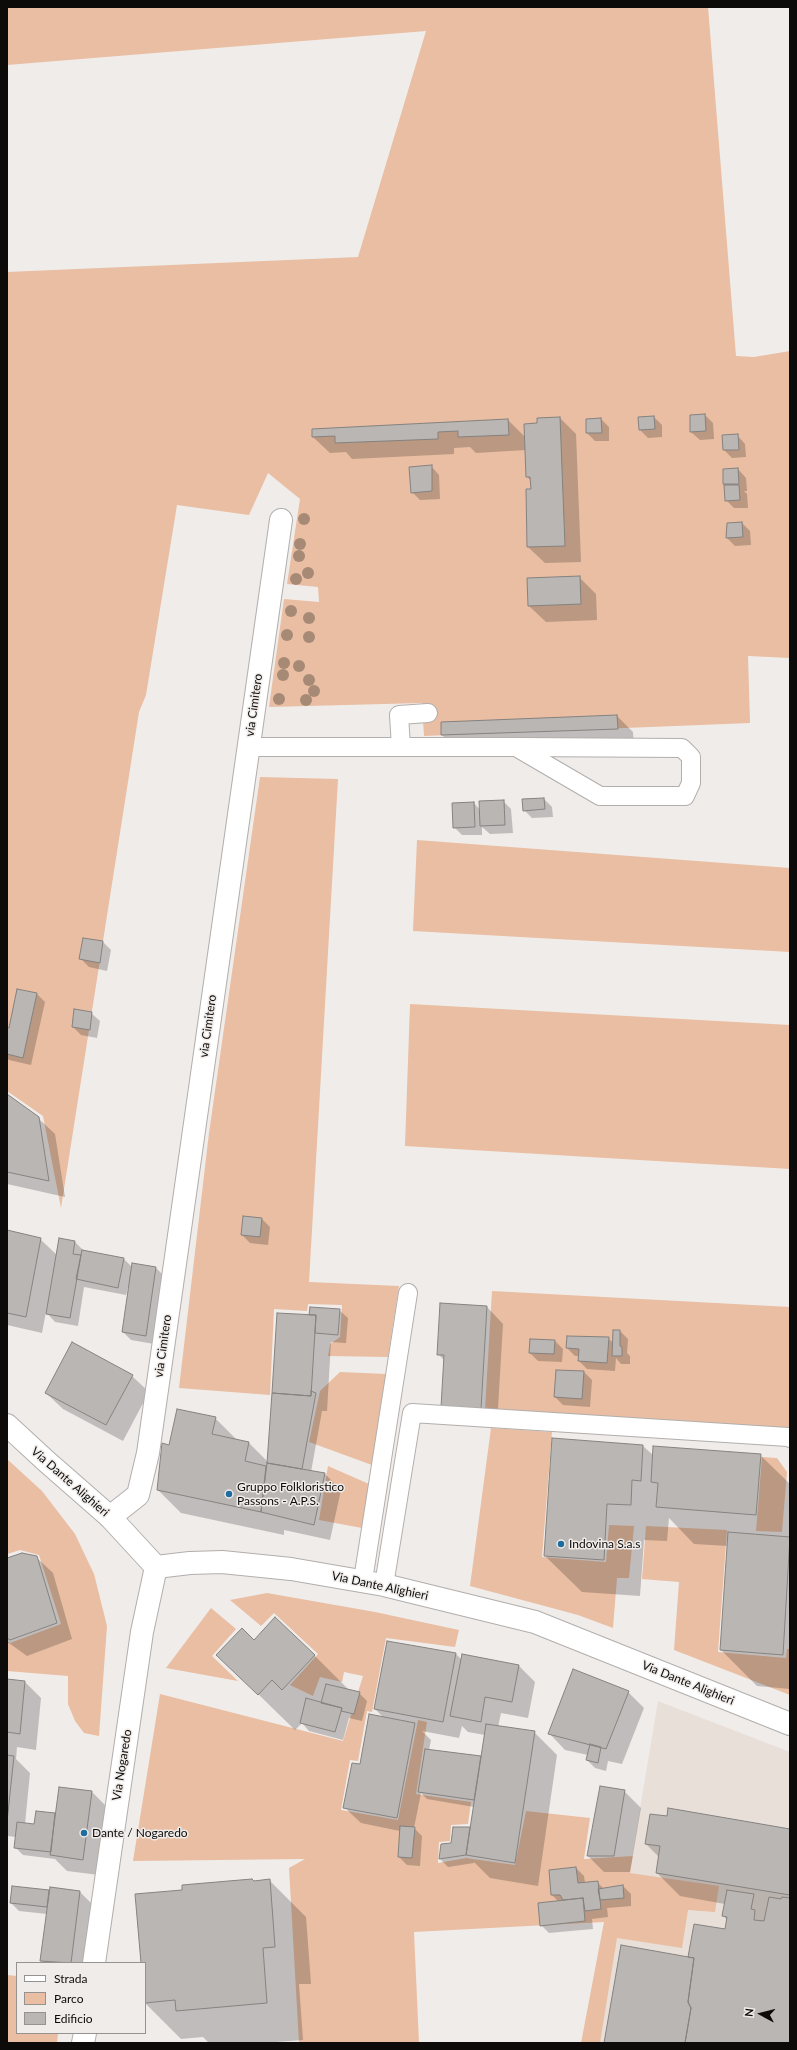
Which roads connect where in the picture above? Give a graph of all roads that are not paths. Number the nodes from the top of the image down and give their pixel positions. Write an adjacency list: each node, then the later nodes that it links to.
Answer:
1 (281, 520): 3 (street, via Cimitero)
2 (428, 713): 4 (lane)
3 (248, 747): 4 (lane); 9 (street, via Cimitero)
4 (401, 747): 5 (lane)
5 (516, 747): 5 (lane)
6 (408, 1293): 11 (lane)
7 (7, 1425): 9 (street, Via Dante Alighieri)
8 (790, 1438): 11 (lane)
9 (110, 1517): 10 (street, Via Dante Alighieri)
10 (156, 1567): 11 (street, Via Dante Alighieri); 13 (street, Via Nogaredo)
11 (374, 1582): 12 (street, Via Dante Alighieri)
12 (790, 1724)
13 (94, 1962)

